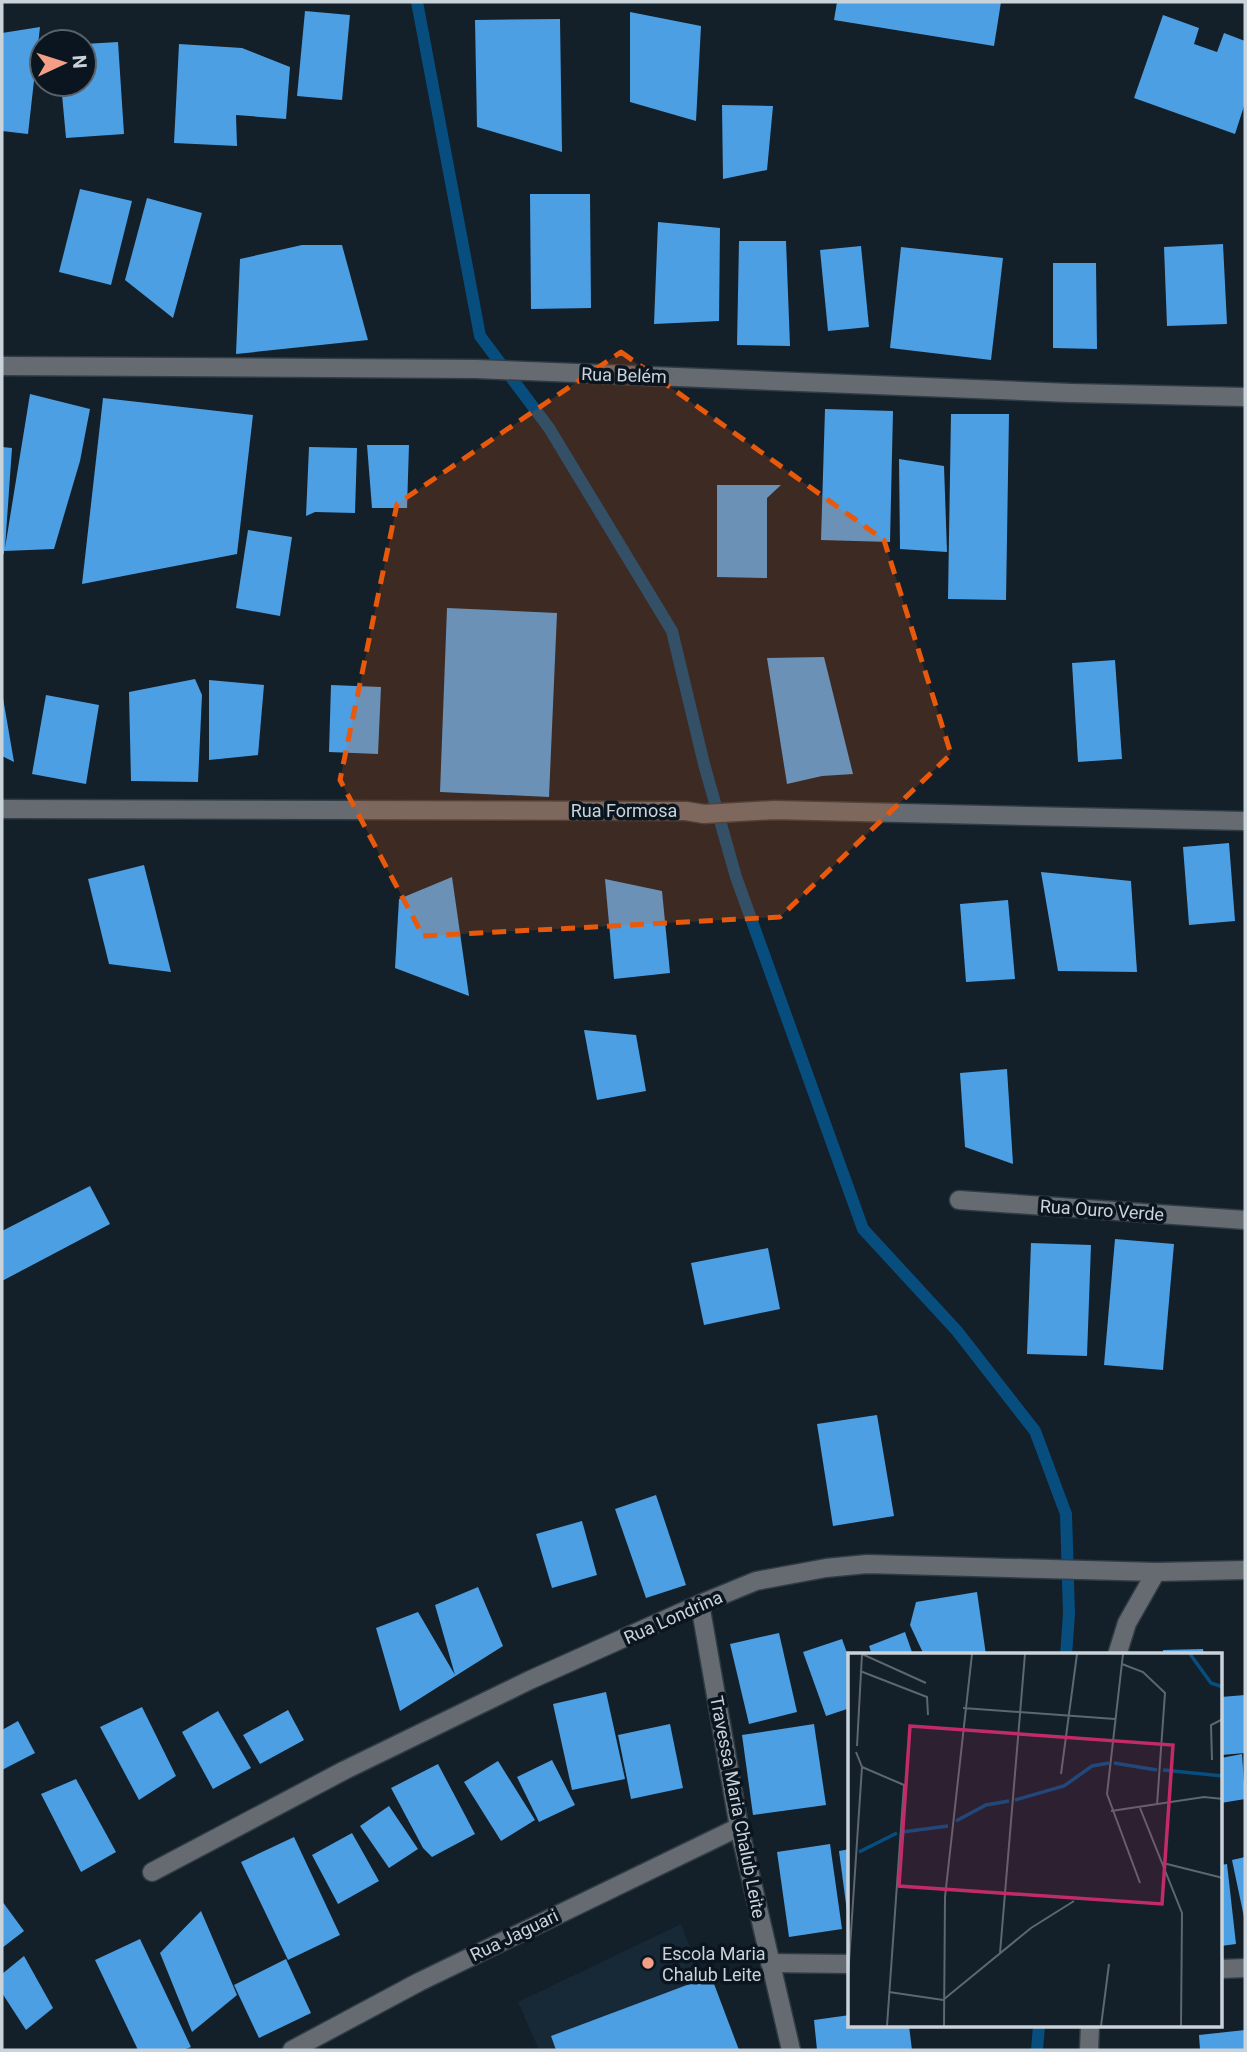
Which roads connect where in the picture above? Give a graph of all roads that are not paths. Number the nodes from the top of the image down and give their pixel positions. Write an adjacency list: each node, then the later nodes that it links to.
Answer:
1 (2, 366): 2 (street, Rua Belém)
2 (1245, 397)
3 (2, 809): 4 (street, Rua Formosa)
4 (1245, 821)
5 (960, 1200): 6 (street, Rua Ouro Verde)
6 (1245, 1220)
7 (1245, 1570): 8 (street, Rua Londrina)
8 (1156, 1572): 9 (street, Rua Londrina); 10 (street)
9 (700, 1604): 11 (street, Travessa Maria Chalub Leite); 12 (street, Rua Londrina)
10 (1118, 1653)
11 (738, 1827): 13 (street, Travessa Maria Chalub Leite); 18 (street, Rua Jaguari)
12 (152, 1872)
13 (770, 1963): 14 (street); 20 (street, Travessa Maria Chalub Leite)
14 (848, 1964)
15 (1245, 1968): 16 (street)
16 (1222, 1969)
17 (1090, 2028): 21 (street)
18 (317, 2043): 19 (street, Rua Jaguari)
19 (292, 2050)
20 (791, 2050)
21 (1089, 2050)

